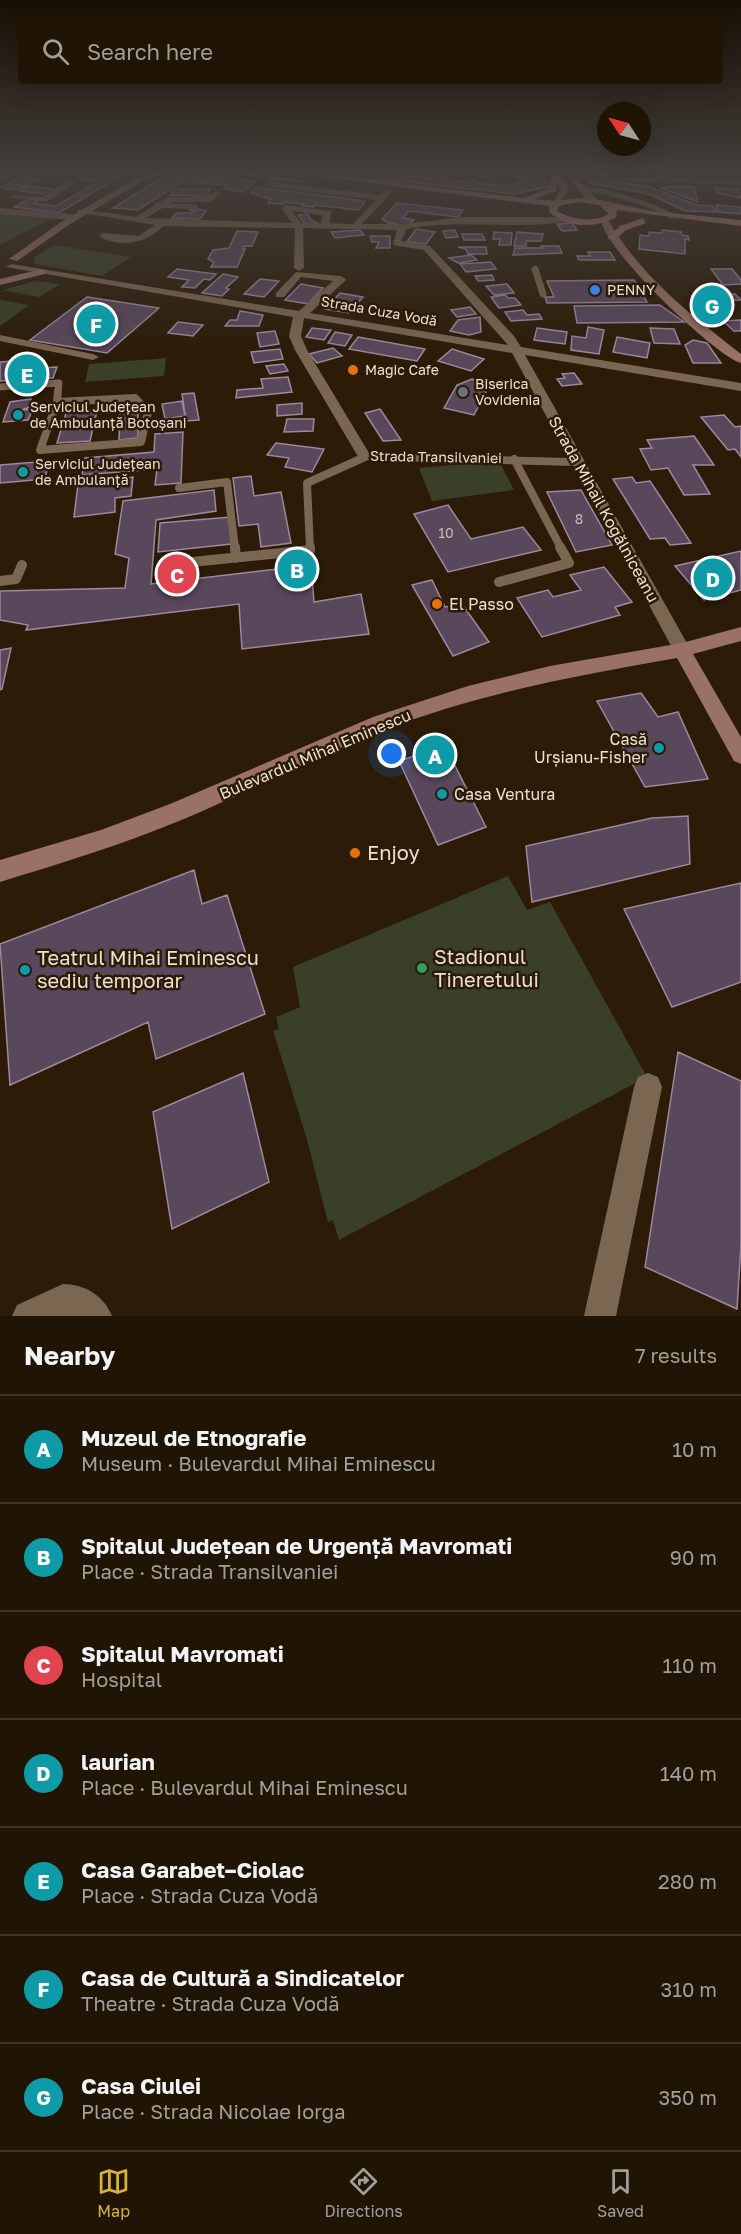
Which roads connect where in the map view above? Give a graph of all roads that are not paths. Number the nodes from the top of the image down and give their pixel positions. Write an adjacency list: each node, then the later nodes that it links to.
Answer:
1 (46, 233): 12 (main road)
2 (153, 233): 10 (street)
3 (299, 233): 13 (street)
4 (400, 233): 9 (street)
5 (438, 233): 9 (street)
6 (603, 233): 11 (main road)
7 (611, 233): 11 (main road)
8 (617, 233): 11 (main road)
9 (435, 235): 21 (street, Strada Mihail Kogălniceanu)
10 (102, 236)
11 (612, 238): 23 (main road)
12 (8, 261): 15 (street, Strada Cuza Vodă)
13 (299, 268)
14 (534, 269): 17 (lane)
15 (42, 272): 16 (main road); 19 (street, Strada Cuza Vodă)
16 (0, 282)
17 (543, 294)
18 (280, 295): 19 (street)
19 (303, 314): 21 (street, Strada Cuza Vodă); 27 (street, Strada Transilvaniei)
20 (0, 338): 22 (street)
21 (517, 350): 25 (street, Strada Cuza Vodă); 29 (street, Strada Mihail Kogălniceanu)
22 (93, 357)
23 (741, 360)
24 (0, 387): 26 (lane)
25 (741, 387)
26 (57, 402): 26 (lane)
27 (365, 457): 28 (street, Strada Transilvaniei); 31 (lane)
28 (514, 459): 29 (street, Strada Transilvaniei); 35 (lane)
29 (578, 462): 37 (street, Strada Mihail Kogălniceanu)
30 (179, 488): 31 (lane)
31 (236, 558): 33 (lane)
32 (21, 565): 34 (lane)
33 (162, 565)
34 (0, 581)
35 (499, 582)
36 (741, 634): 37 (main road, Bulevardul Mihai Eminescu)
37 (682, 650): 38 (main road, Strada Mihail Kogălniceanu); 39 (main road, Bulevardul Mihai Eminescu)
38 (741, 755)
39 (0, 871)
40 (648, 1087): 43 (street)
41 (28, 1316): 42 (street)
42 (96, 1316)
43 (600, 1316)

